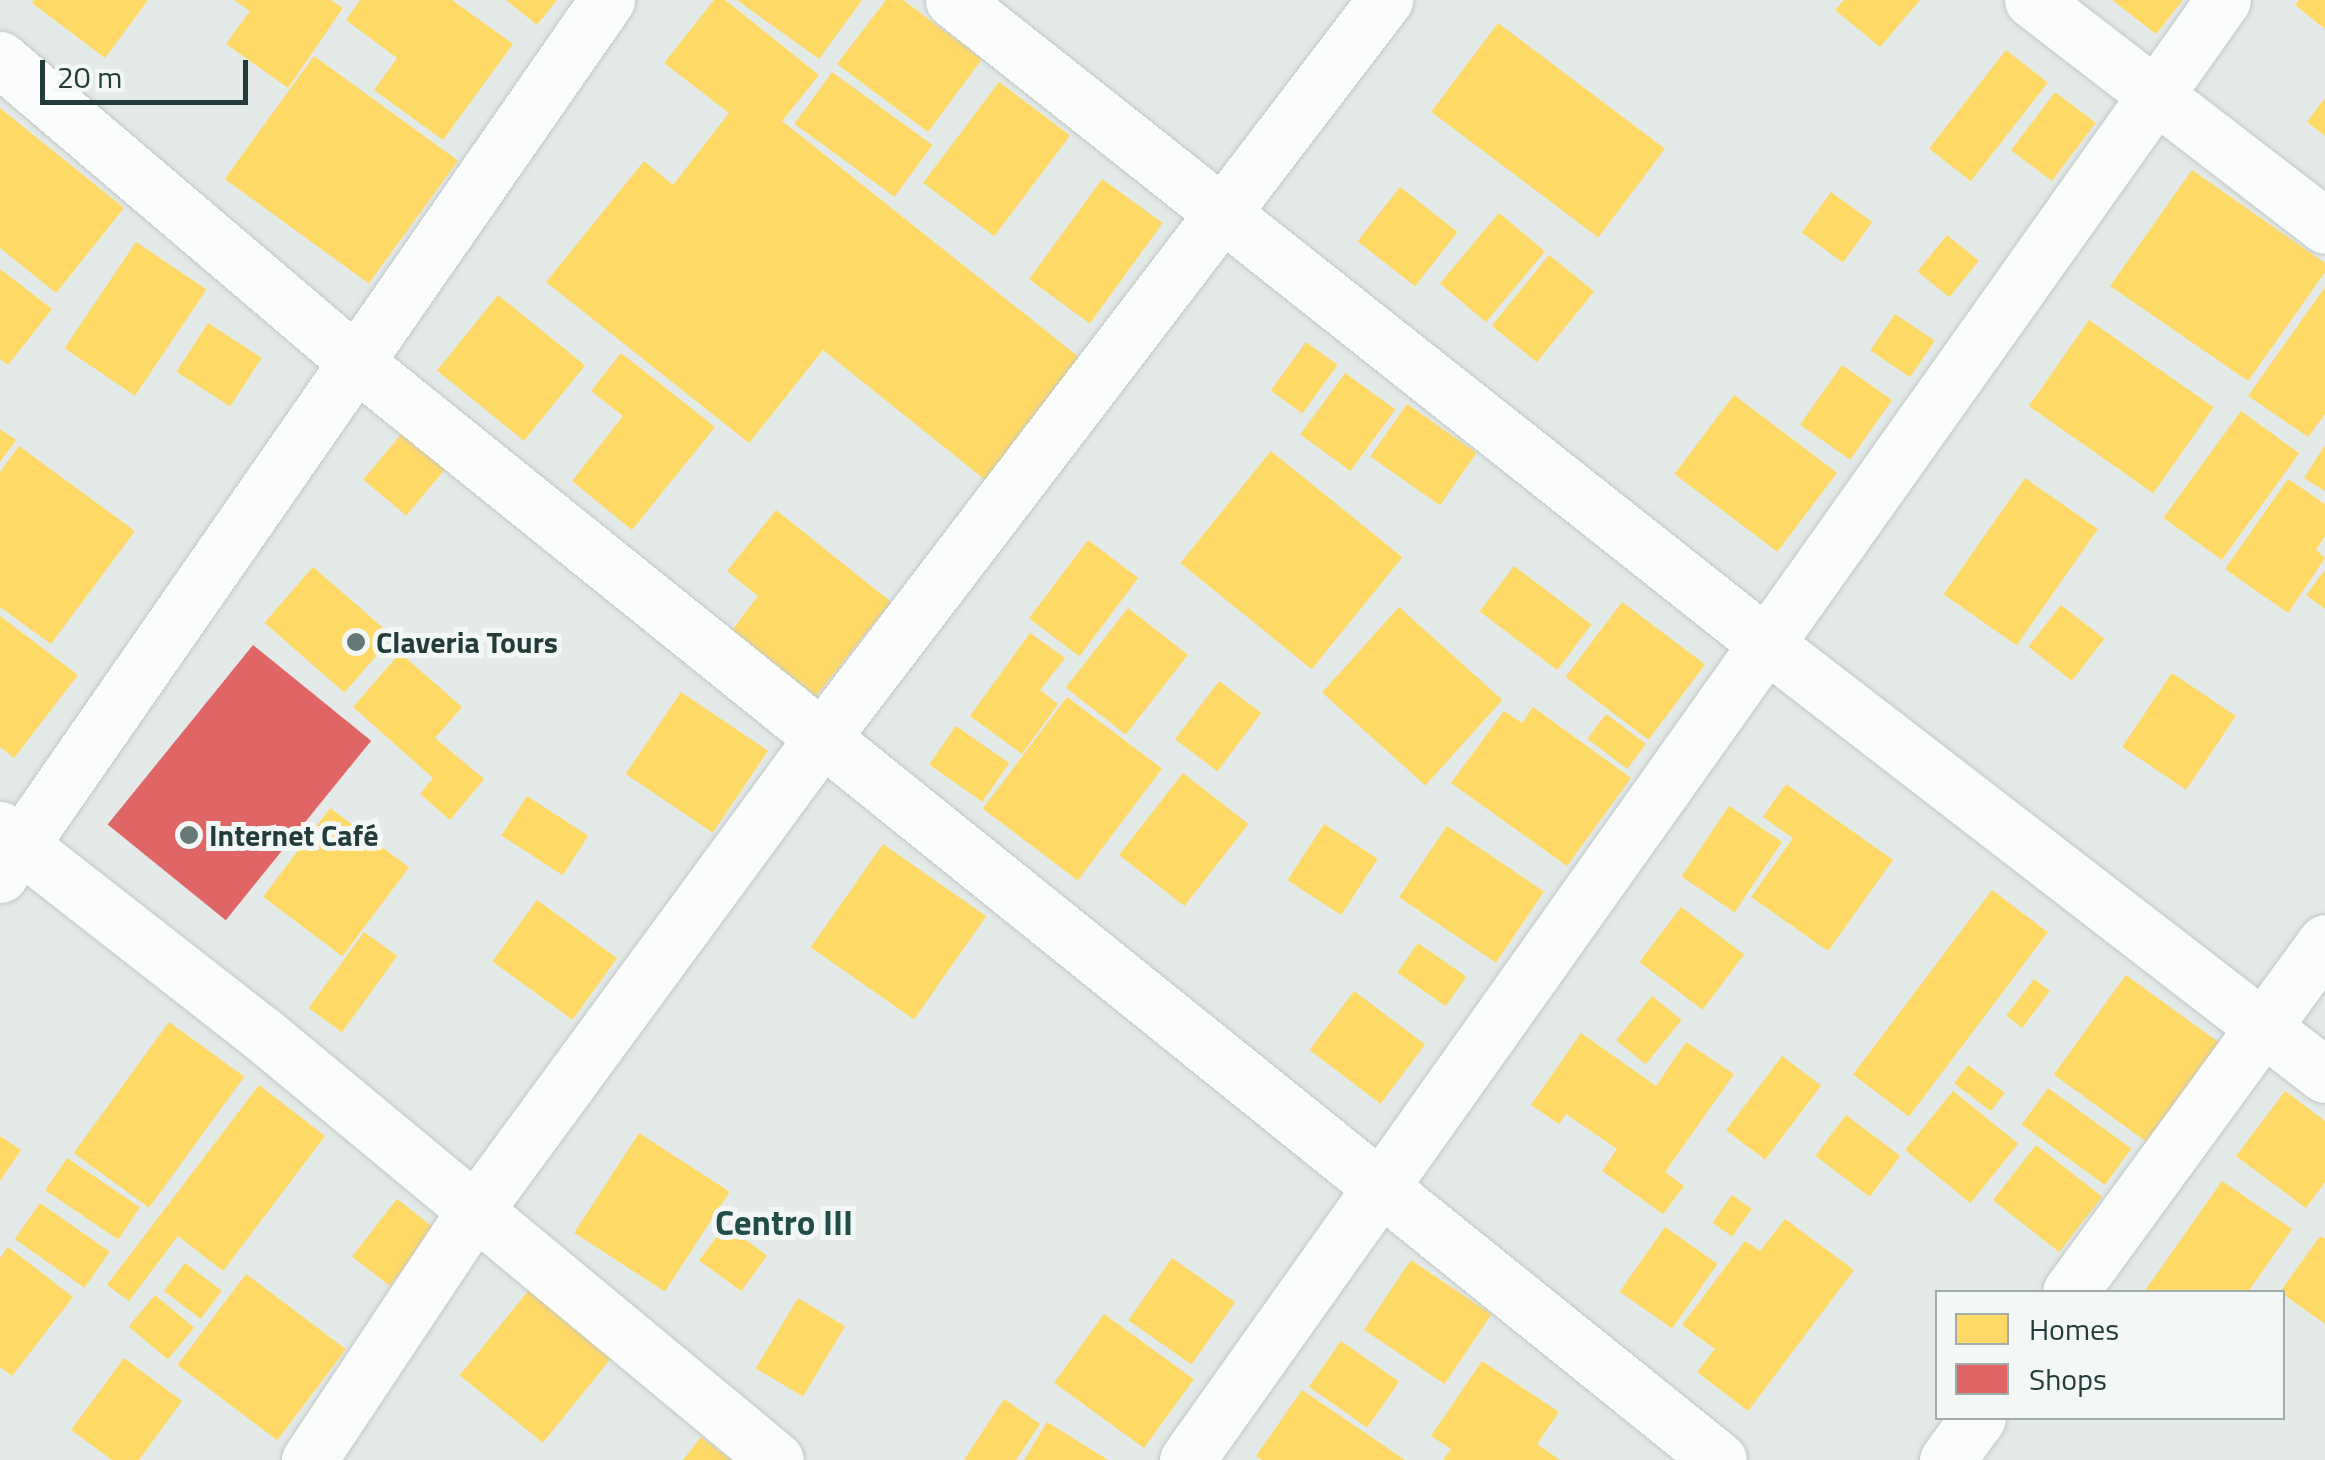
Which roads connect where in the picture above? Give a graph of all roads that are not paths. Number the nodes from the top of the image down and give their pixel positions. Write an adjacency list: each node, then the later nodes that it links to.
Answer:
1 (607, 0): 10 (street)
2 (953, 0): 8 (street)
3 (1385, 0): 8 (street)
4 (2032, 0): 7 (street)
5 (2223, 0): 7 (street)
6 (0, 59): 10 (street)
7 (2154, 95): 9 (street); 11 (street)
8 (1224, 213): 11 (street); 12 (street)
9 (2325, 226)
10 (358, 364): 12 (street); 13 (street)
11 (1764, 643): 15 (street); 17 (street)
12 (824, 735): 17 (street); 18 (street)
13 (6, 850): 18 (street)
14 (2325, 942): 15 (street)
15 (2262, 1028): 16 (street); 19 (street)
16 (2325, 1075)
17 (1382, 1186): 23 (street); 24 (street)
18 (474, 1212): 21 (street); 22 (street)
19 (2071, 1290)
20 (1977, 1420): 25 (street)
21 (310, 1460)
22 (776, 1460)
23 (1187, 1460)
24 (1719, 1460)
25 (1948, 1460)

